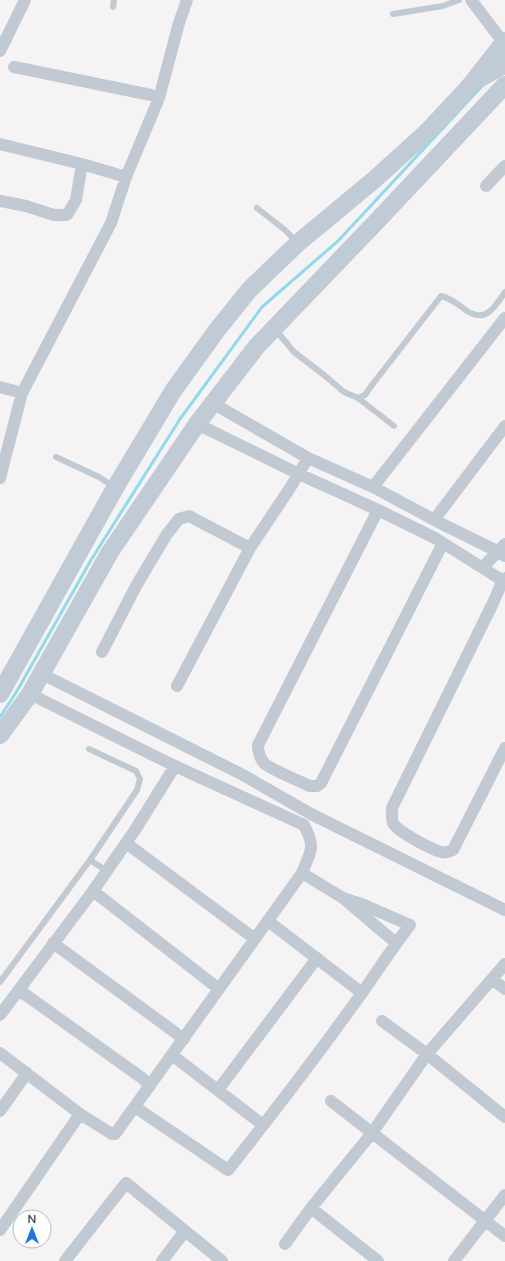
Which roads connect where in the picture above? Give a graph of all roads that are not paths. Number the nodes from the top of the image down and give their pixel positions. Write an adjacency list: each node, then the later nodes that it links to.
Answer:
1 (25, 0): 9 (street)
2 (114, 0): 6 (lane)
3 (187, 0): 14 (street)
4 (459, 0): 7 (lane)
5 (471, 0): 8 (street)
6 (113, 7)
7 (393, 14)
8 (504, 42): 13 (street)
9 (0, 51)
10 (505, 66): 13 (street)
11 (14, 67): 14 (street)
12 (505, 85): 25 (street)
13 (468, 88): 22 (street)
14 (159, 98): 18 (street)
15 (0, 144): 16 (street)
16 (82, 164): 18 (street); 20 (street)
17 (505, 166): 19 (street)
18 (126, 177): 27 (street)
19 (486, 186)
20 (0, 201)
21 (257, 208): 22 (lane)
22 (298, 243): 37 (street)
23 (505, 292): 28 (lane)
24 (505, 318): 38 (street)
25 (274, 328): 28 (lane); 29 (street)
26 (0, 387): 27 (street)
27 (22, 393): 36 (street)
28 (358, 398): 31 (lane)
29 (214, 404): 30 (street); 34 (street)
30 (197, 424): 35 (street); 47 (street)
31 (394, 426)
32 (505, 426): 40 (street)
33 (56, 457): 37 (lane)
34 (308, 458): 35 (street); 38 (street)
35 (299, 474): 39 (street); 42 (street)
36 (0, 478)
37 (115, 488): 49 (street)
38 (373, 488): 40 (street)
39 (378, 510): 41 (street); 41 (street)
40 (438, 522): 41 (street); 43 (street)
41 (439, 541): 44 (street)
42 (250, 548): 46 (street); 48 (street)
43 (503, 551): 44 (street)
44 (483, 567): 45 (street)
45 (504, 580): 52 (street)
46 (102, 652)
47 (42, 674): 50 (street); 61 (street)
48 (177, 686)
49 (0, 694)
50 (30, 694): 51 (street); 54 (street)
51 (0, 735)
52 (505, 748)
53 (89, 749): 56 (lane)
54 (175, 766): 55 (street); 58 (street)
55 (126, 843): 57 (street); 63 (street)
56 (90, 860): 57 (lane); 69 (lane)
57 (107, 871): 59 (street)
58 (302, 873): 60 (street); 62 (street)
59 (93, 891): 64 (street); 70 (street)
60 (343, 898): 65 (street); 65 (street)
61 (505, 910)
62 (268, 920): 63 (street); 66 (street)
63 (254, 939): 70 (street)
64 (53, 943): 72 (street); 76 (street)
65 (396, 943): 73 (street)
66 (317, 958): 73 (street); 82 (street)
67 (505, 964): 68 (street)
68 (492, 979): 71 (street); 78 (street)
69 (0, 982)
70 (219, 989): 76 (street)
71 (505, 989)
72 (19, 990): 74 (street); 81 (street)
73 (362, 993): 88 (street)
74 (0, 1015)
75 (382, 1021): 78 (street)
76 (184, 1039): 79 (street)
77 (0, 1052): 80 (street)
78 (427, 1054): 87 (street); 89 (street)
79 (172, 1055): 81 (street); 82 (street)
80 (27, 1073): 85 (street); 86 (street)
81 (150, 1086): 84 (street)
82 (218, 1090): 88 (street)
83 (332, 1101): 89 (street)
84 (135, 1107): 86 (street); 88 (street)
85 (0, 1111)
86 (80, 1114): 93 (street)
87 (505, 1117)
88 (263, 1125)
89 (372, 1133): 91 (street); 92 (street)
90 (505, 1196): 92 (street)
91 (311, 1208): 96 (street); 100 (street)
92 (486, 1220): 95 (street); 101 (street)
93 (0, 1230)
94 (185, 1231): 97 (street); 98 (street); 99 (street)
95 (505, 1236)
96 (285, 1244)
97 (65, 1261)
98 (162, 1261)
99 (222, 1261)
100 (378, 1261)
101 (454, 1261)

